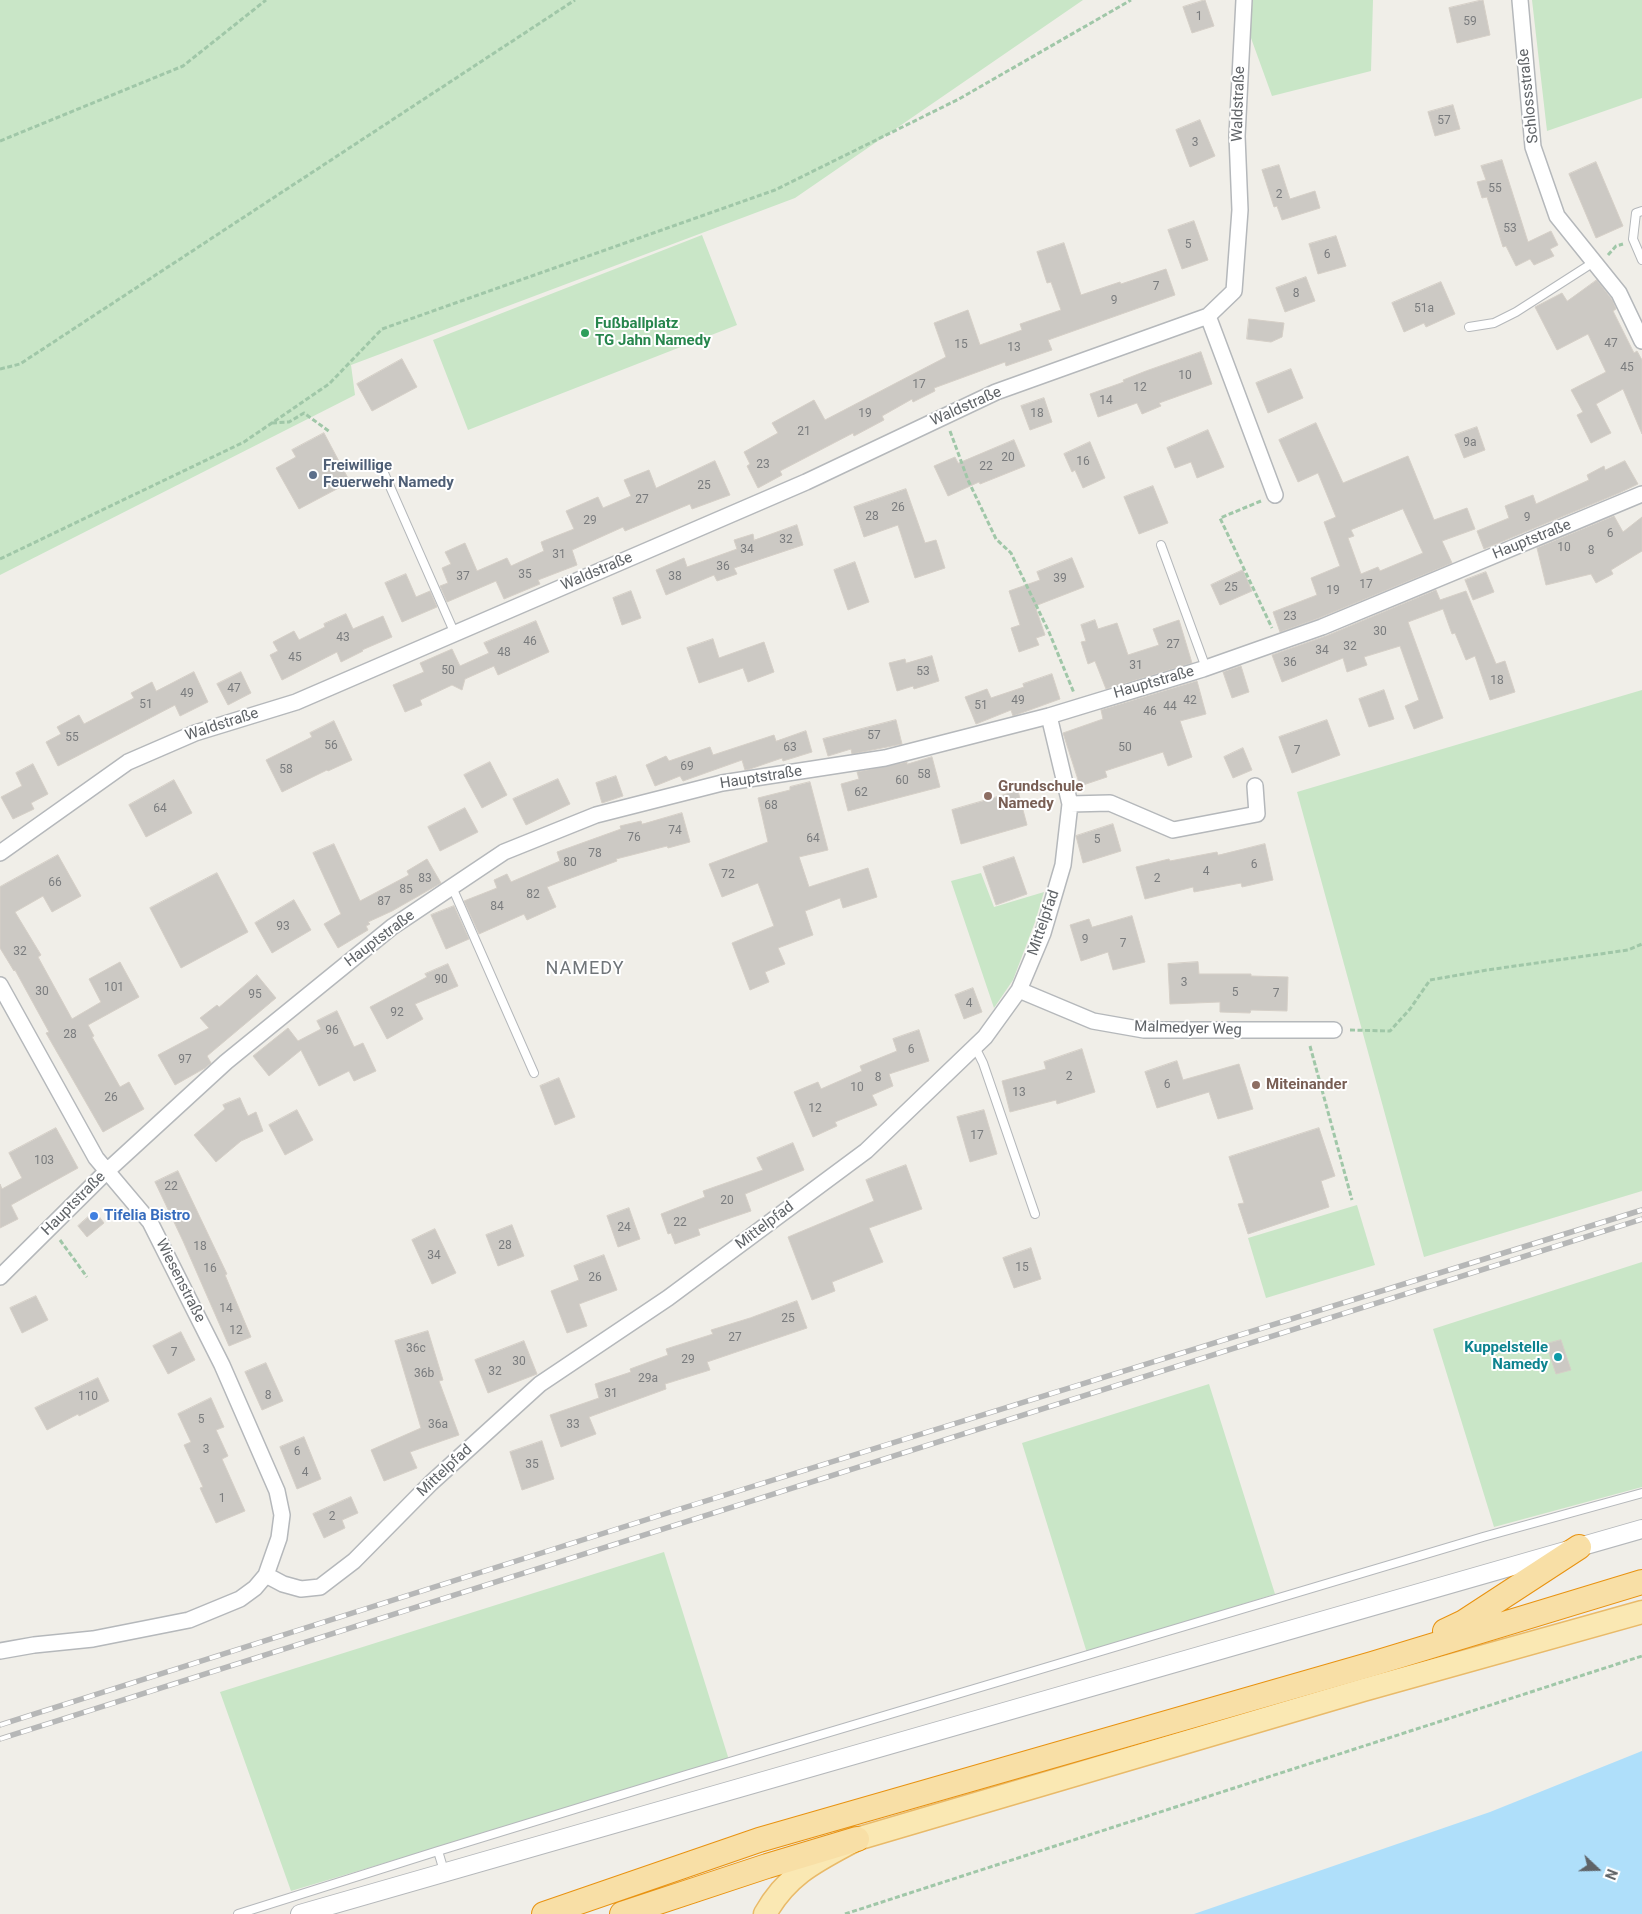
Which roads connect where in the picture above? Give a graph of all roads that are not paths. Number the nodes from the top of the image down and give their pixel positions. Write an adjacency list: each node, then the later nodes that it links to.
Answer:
1 (1244, 0): 6 (street, Waldstraße)
2 (1520, 0): 5 (street, Schlossstraße)
3 (1639, 212): 4 (lane)
4 (1642, 260)
5 (1594, 262): 7 (lane); 8 (street, Schlossstraße)
6 (1208, 316): 10 (street); 13 (street, Waldstraße)
7 (1469, 327)
8 (1642, 341)
9 (384, 473): 13 (lane)
10 (1275, 494)
11 (1642, 494): 14 (street, Hauptstraße)
12 (1160, 545): 14 (lane)
13 (455, 634): 18 (street, Waldstraße)
14 (1206, 668): 15 (street, Hauptstraße)
15 (1049, 716): 17 (street, Mittelpfad); 19 (street, Hauptstraße)
16 (1255, 786): 17 (street)
17 (1070, 804): 21 (street, Mittelpfad)
18 (0, 853)
19 (452, 887): 24 (lane); 25 (street, Hauptstraße)
20 (0, 985): 25 (street, Wiesenstraße)
21 (1019, 990): 22 (street, Malmedyer Weg); 23 (street, Mittelpfad)
22 (1334, 1030)
23 (975, 1047): 26 (lane); 31 (street, Mittelpfad)
24 (534, 1073)
25 (107, 1171): 27 (street, Hauptstraße); 31 (street, Wiesenstraße)
26 (1035, 1214)
27 (0, 1277)
28 (1642, 1493): 37 (lane)
29 (1642, 1529): 30 (street)
30 (1579, 1547): 35 (highway); 38 (street)
31 (266, 1575): 34 (street)
32 (1642, 1582): 35 (highway)
33 (1642, 1612): 36 (main road)
34 (0, 1651)
35 (1372, 1664): 41 (highway)
36 (857, 1839): 42 (highway); 43 (main road)
37 (438, 1851): 38 (lane); 39 (lane)
38 (444, 1871): 40 (street)
39 (238, 1914)
40 (300, 1914)
41 (544, 1914)
42 (622, 1914)
43 (765, 1914)

